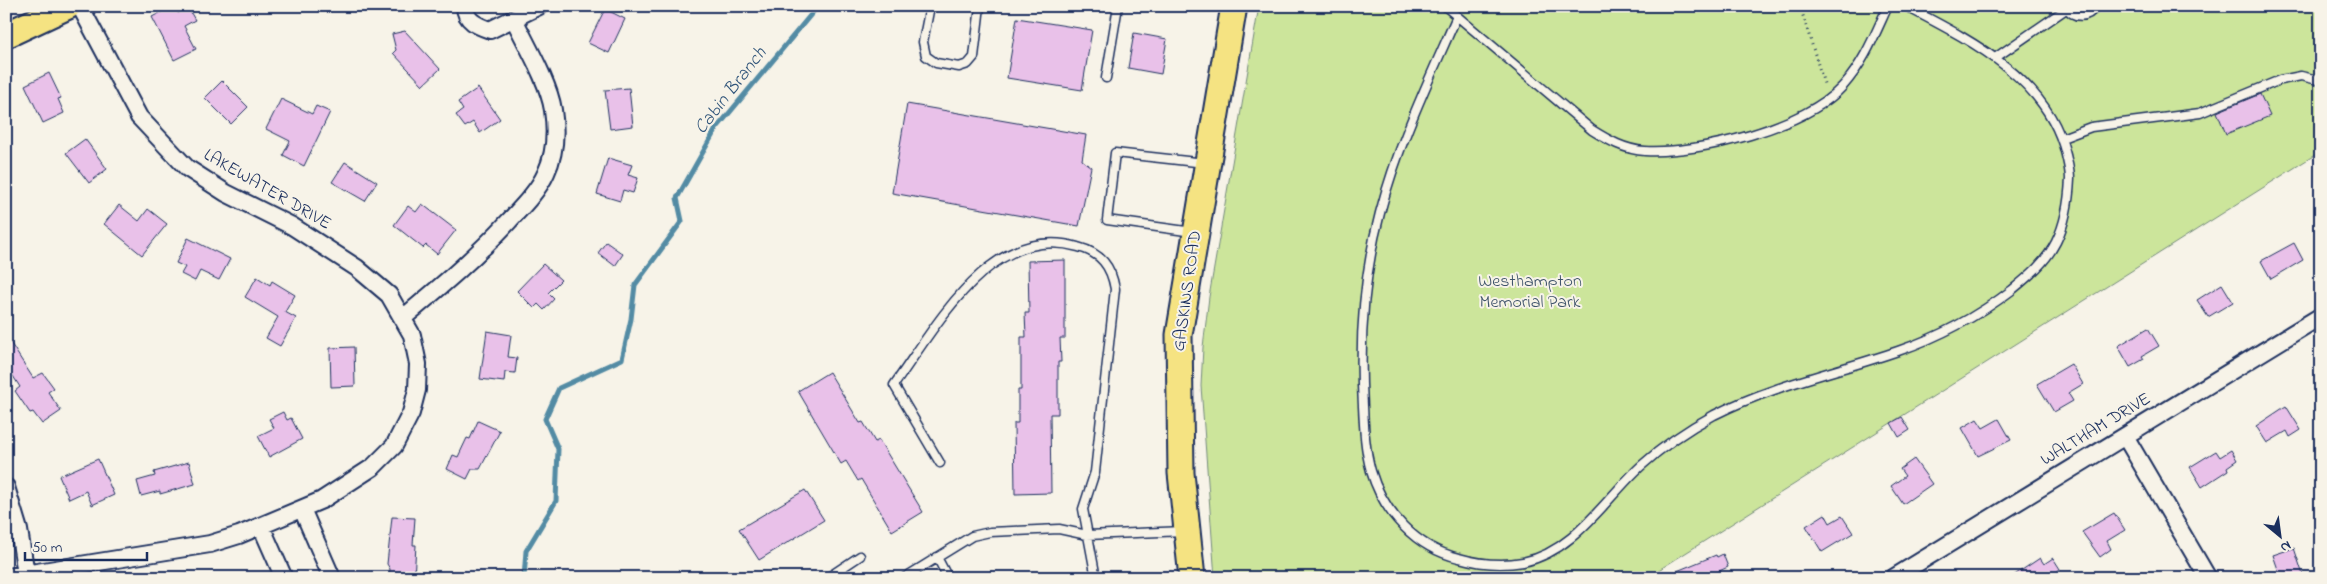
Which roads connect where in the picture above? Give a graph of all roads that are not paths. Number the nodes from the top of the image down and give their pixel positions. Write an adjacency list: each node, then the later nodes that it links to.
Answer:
1 (68, 6): 16 (main road)
2 (80, 6): 24 (street, LAKEWATER DRIVE)
3 (466, 6): 15 (street)
4 (539, 6): 15 (street)
5 (930, 6): 6 (lane)
6 (980, 6)
7 (1118, 6): 18 (lane)
8 (1234, 6): 21 (main road, GASKINS ROAD)
9 (1445, 6): 14 (lane)
10 (1888, 6): 14 (lane)
11 (1905, 6): 17 (lane)
12 (2096, 6): 13 (lane)
13 (2066, 8): 17 (lane)
14 (1457, 16): 20 (lane)
15 (514, 19): 24 (street)
16 (6, 35)
17 (1995, 58): 20 (lane)
18 (1106, 78)
19 (2321, 82): 20 (lane)
20 (2062, 138)
21 (1207, 164): 22 (main road, GASKINS ROAD); 22 (lane)
22 (1196, 232): 30 (main road, GASKINS ROAD)
23 (2321, 316): 25 (street, WALTHAM DRIVE)
24 (403, 318): 28 (street, LAKEWATER DRIVE)
25 (2125, 436): 43 (street, WALTHAM DRIVE); 44 (street)
26 (940, 463): 31 (lane)
27 (6, 487): 34 (street)
28 (302, 509): 29 (street, LAKEWATER DRIVE); 37 (street)
29 (261, 526): 34 (street, LAKEWATER DRIVE); 36 (street)
30 (1187, 531): 31 (lane); 42 (main road, GASKINS ROAD)
31 (1087, 535): 33 (lane); 41 (lane)
32 (860, 556): 38 (lane)
33 (937, 558): 39 (lane); 40 (lane)
34 (26, 574): 35 (street, LAKEWATER DRIVE)
35 (6, 577)
36 (284, 578)
37 (332, 578)
38 (827, 578)
39 (904, 578)
40 (948, 578)
41 (1096, 578)
42 (1192, 578)
43 (1893, 578)
44 (2208, 578)

